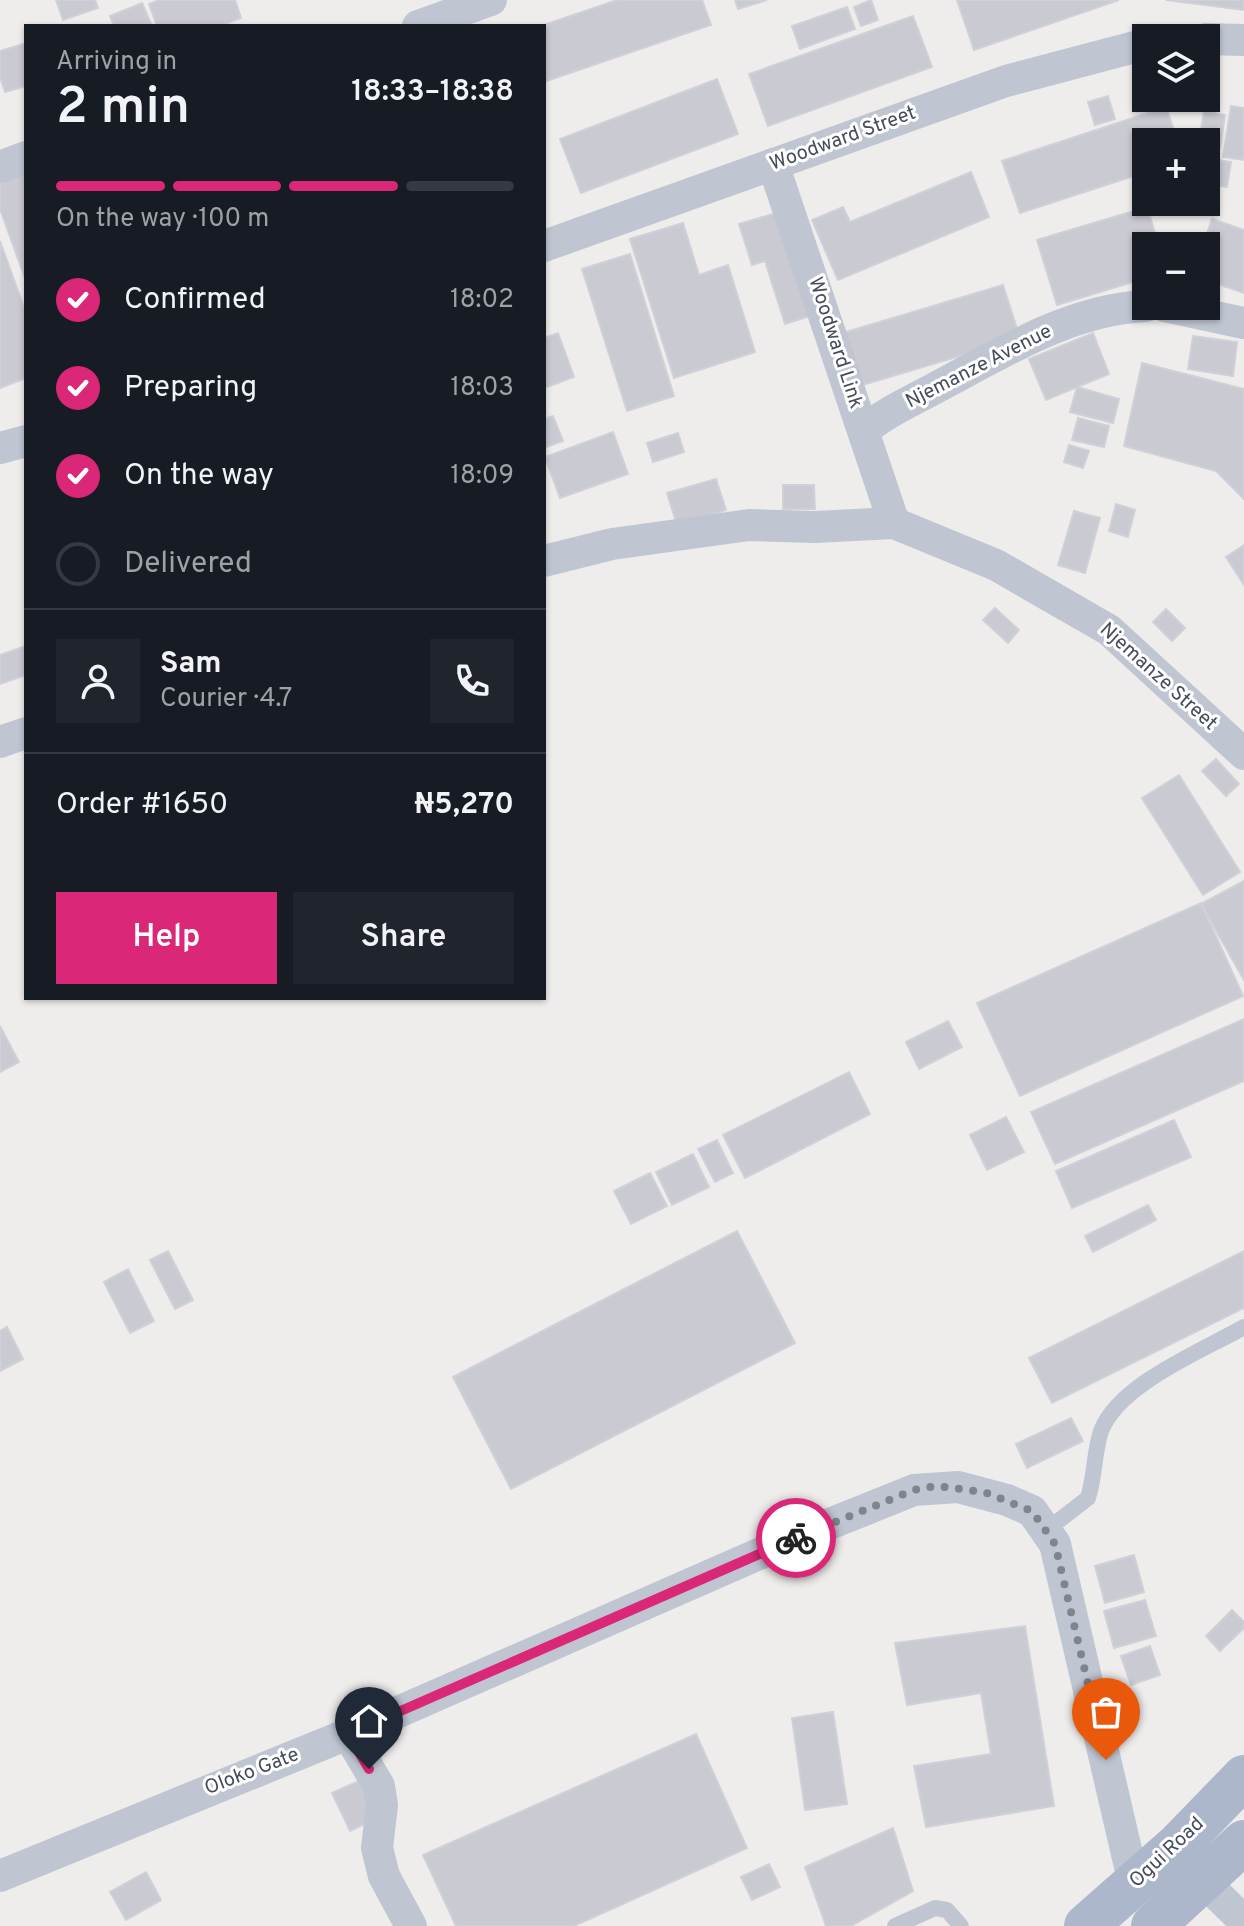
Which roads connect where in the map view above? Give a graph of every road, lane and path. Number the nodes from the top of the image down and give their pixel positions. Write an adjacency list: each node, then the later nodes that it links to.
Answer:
1 (491, 0): 2 (street)
2 (424, 24)
3 (1220, 39): 4 (street)
4 (1244, 40)
5 (1132, 48): 7 (street, Woodward Street)
6 (24, 158): 8 (street)
7 (773, 164): 9 (street, Woodward Street); 13 (street, Woodward Link)
8 (0, 167)
9 (546, 245)
10 (1132, 307): 13 (street, Njemanze Avenue)
11 (1220, 318): 12 (street)
12 (1244, 323)
13 (864, 431): 16 (street, Woodward Link)
14 (24, 442): 15 (street)
15 (0, 448)
16 (894, 523): 17 (street); 20 (street, Njemanze Street)
17 (546, 560)
18 (24, 734): 19 (street)
19 (0, 742)
20 (1244, 754)
21 (1244, 1327): 22 (lane)
22 (1048, 1529): 23 (street, Oloko Gate); 29 (street)
23 (348, 1734): 27 (street, Oloko Gate); 31 (street)
24 (1244, 1777): 26 (main road, Ogui Road)
25 (1244, 1842): 28 (main road)
26 (1178, 1845): 28 (street); 29 (main road, Ogui Road)
27 (0, 1876)
28 (1204, 1882): 30 (street); 35 (main road)
29 (1134, 1884): 34 (main road, Ogui Road)
30 (1244, 1921)
31 (411, 1926)
32 (895, 1926): 33 (lane)
33 (961, 1926)
34 (1086, 1926)
35 (1153, 1926)

